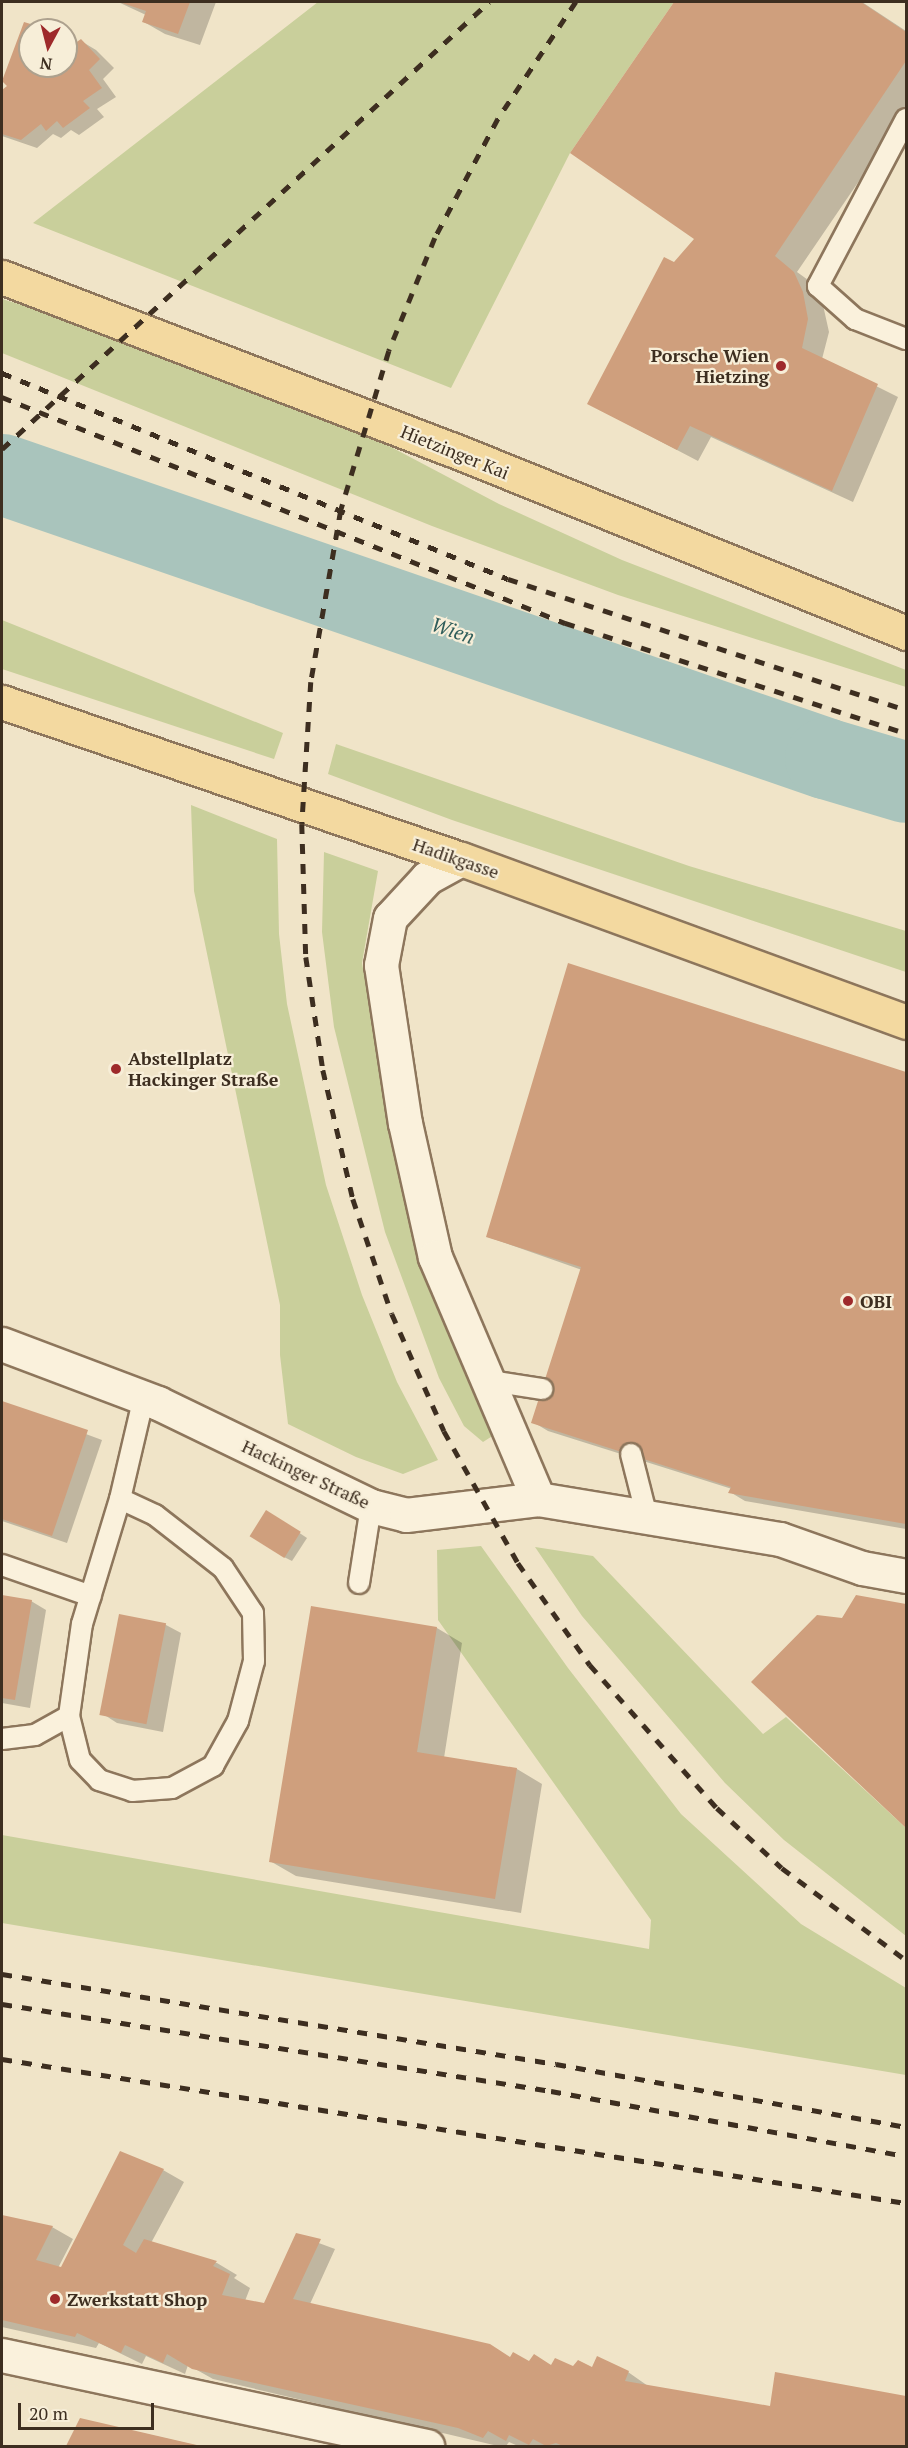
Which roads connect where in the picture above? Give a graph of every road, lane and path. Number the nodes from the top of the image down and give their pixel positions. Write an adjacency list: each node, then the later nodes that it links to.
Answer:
1 (906, 119): 3 (lane)
2 (2, 277): 4 (main road, Hietzinger Kai)
3 (906, 339)
4 (906, 633)
5 (2, 702): 6 (main road, Hadikgasse)
6 (461, 859): 7 (main road, Hadikgasse); 9 (street)
7 (906, 1022)
8 (2, 1344): 11 (street, Hackinger Straße)
9 (489, 1381): 10 (lane); 14 (street)
10 (542, 1389)
11 (144, 1397): 13 (lane); 15 (street, Hackinger Straße)
12 (631, 1454): 16 (lane)
13 (120, 1499): 20 (lane); 21 (lane)
14 (538, 1499): 15 (street, Hackinger Straße); 16 (street, Hackinger Straße)
15 (371, 1506): 19 (lane)
16 (647, 1517): 18 (street, Hackinger Straße)
17 (2, 1565): 20 (lane)
18 (906, 1576)
19 (359, 1583)
20 (91, 1596): 21 (lane)
21 (69, 1716): 22 (lane)
22 (2, 1739)
23 (2, 2355): 24 (street)
24 (427, 2446)

